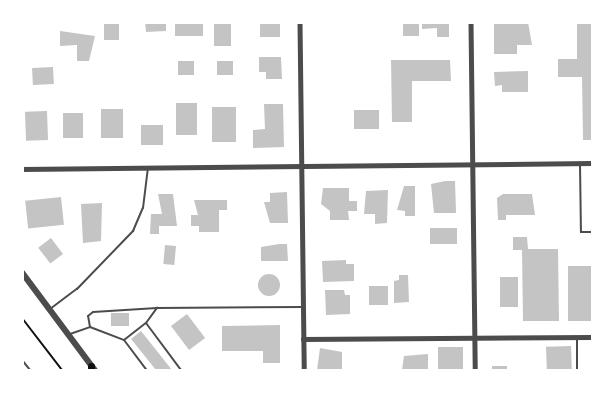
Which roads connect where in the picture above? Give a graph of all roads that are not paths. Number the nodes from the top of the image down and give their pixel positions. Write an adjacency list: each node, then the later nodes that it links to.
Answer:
1 (300, 22): 6 (street)
2 (471, 22): 5 (street)
3 (580, 163): 4 (street); 5 (street); 9 (lane)
4 (592, 163)
5 (472, 165): 6 (street); 17 (street)
6 (302, 166): 7 (street); 11 (street)
7 (148, 167): 8 (street); 13 (lane)
8 (22, 169)
9 (592, 232)
10 (22, 272): 13 (street)
11 (303, 307): 12 (lane); 20 (street)
12 (157, 308): 14 (lane); 15 (lane)
13 (49, 309): 16 (street)
14 (146, 323): 21 (lane); 26 (lane)
15 (90, 327): 16 (lane); 21 (lane)
16 (67, 335): 23 (street)
17 (474, 336): 18 (street); 20 (street); 28 (street)
18 (577, 337): 19 (street); 29 (lane)
19 (592, 337)
20 (303, 339): 27 (street)
21 (124, 340): 25 (lane)
22 (22, 360): 24 (lane)
23 (92, 369)
24 (30, 370)
25 (147, 370)
26 (181, 370)
27 (304, 370)
28 (475, 370)
29 (577, 370)

